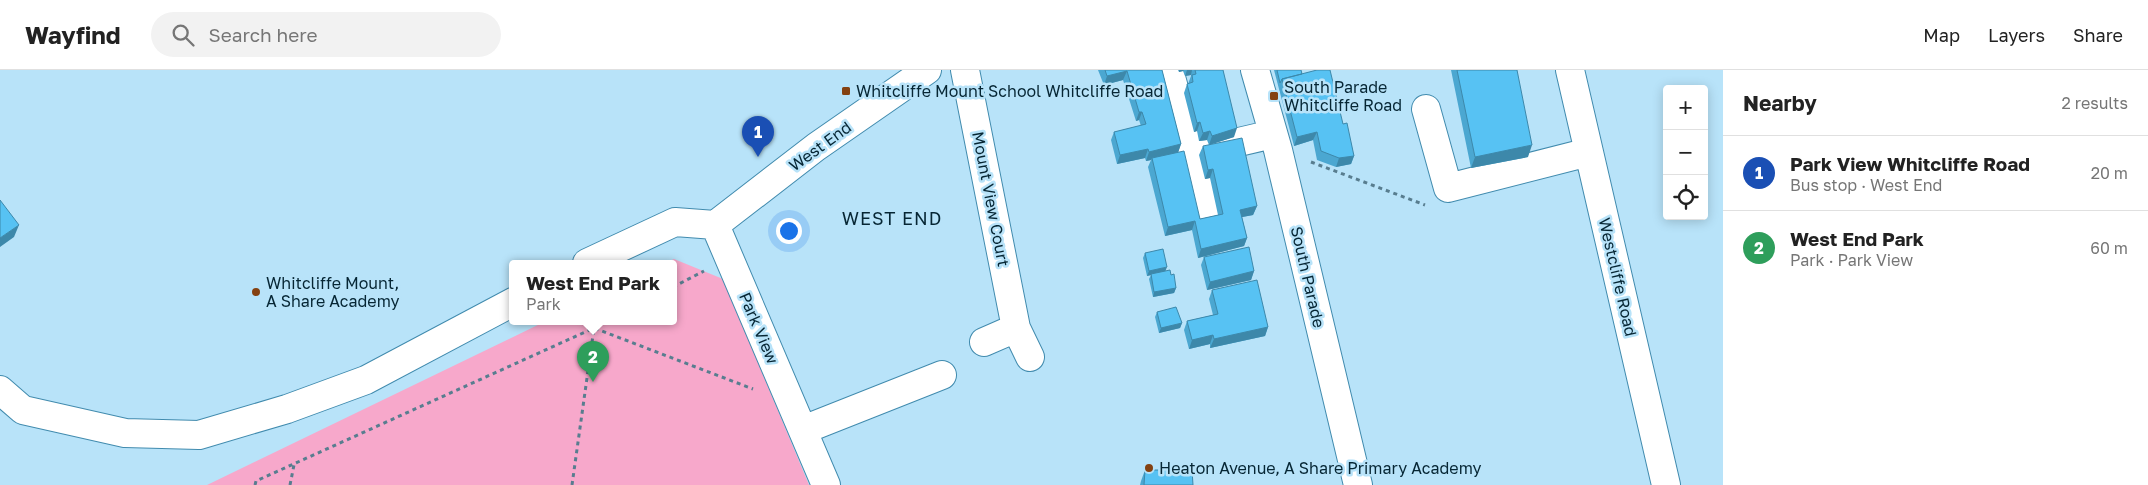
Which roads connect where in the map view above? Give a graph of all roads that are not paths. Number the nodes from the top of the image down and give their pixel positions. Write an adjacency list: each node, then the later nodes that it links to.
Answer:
1 (927, 70): 11 (street, West End)
2 (965, 70): 14 (street, Mount View Court)
3 (1169, 70): 9 (street)
4 (1256, 70): 7 (street, South Parade)
5 (1570, 70): 8 (street, Westcliffe Road)
6 (1426, 109): 8 (street)
7 (1273, 134): 9 (street); 21 (street, South Parade)
8 (1589, 152): 22 (street, Westcliffe Road)
9 (1192, 153): 10 (street)
10 (1208, 218)
11 (716, 225): 12 (street); 19 (street, Park View)
12 (593, 260)
13 (509, 304): 18 (street)
14 (1016, 328): 15 (street); 16 (street, Mount View Court)
15 (984, 342)
16 (1030, 357)
17 (942, 375): 19 (street)
18 (0, 390)
19 (803, 430): 20 (street, Park View)
20 (826, 485)
21 (1358, 485)
22 (1666, 485)

